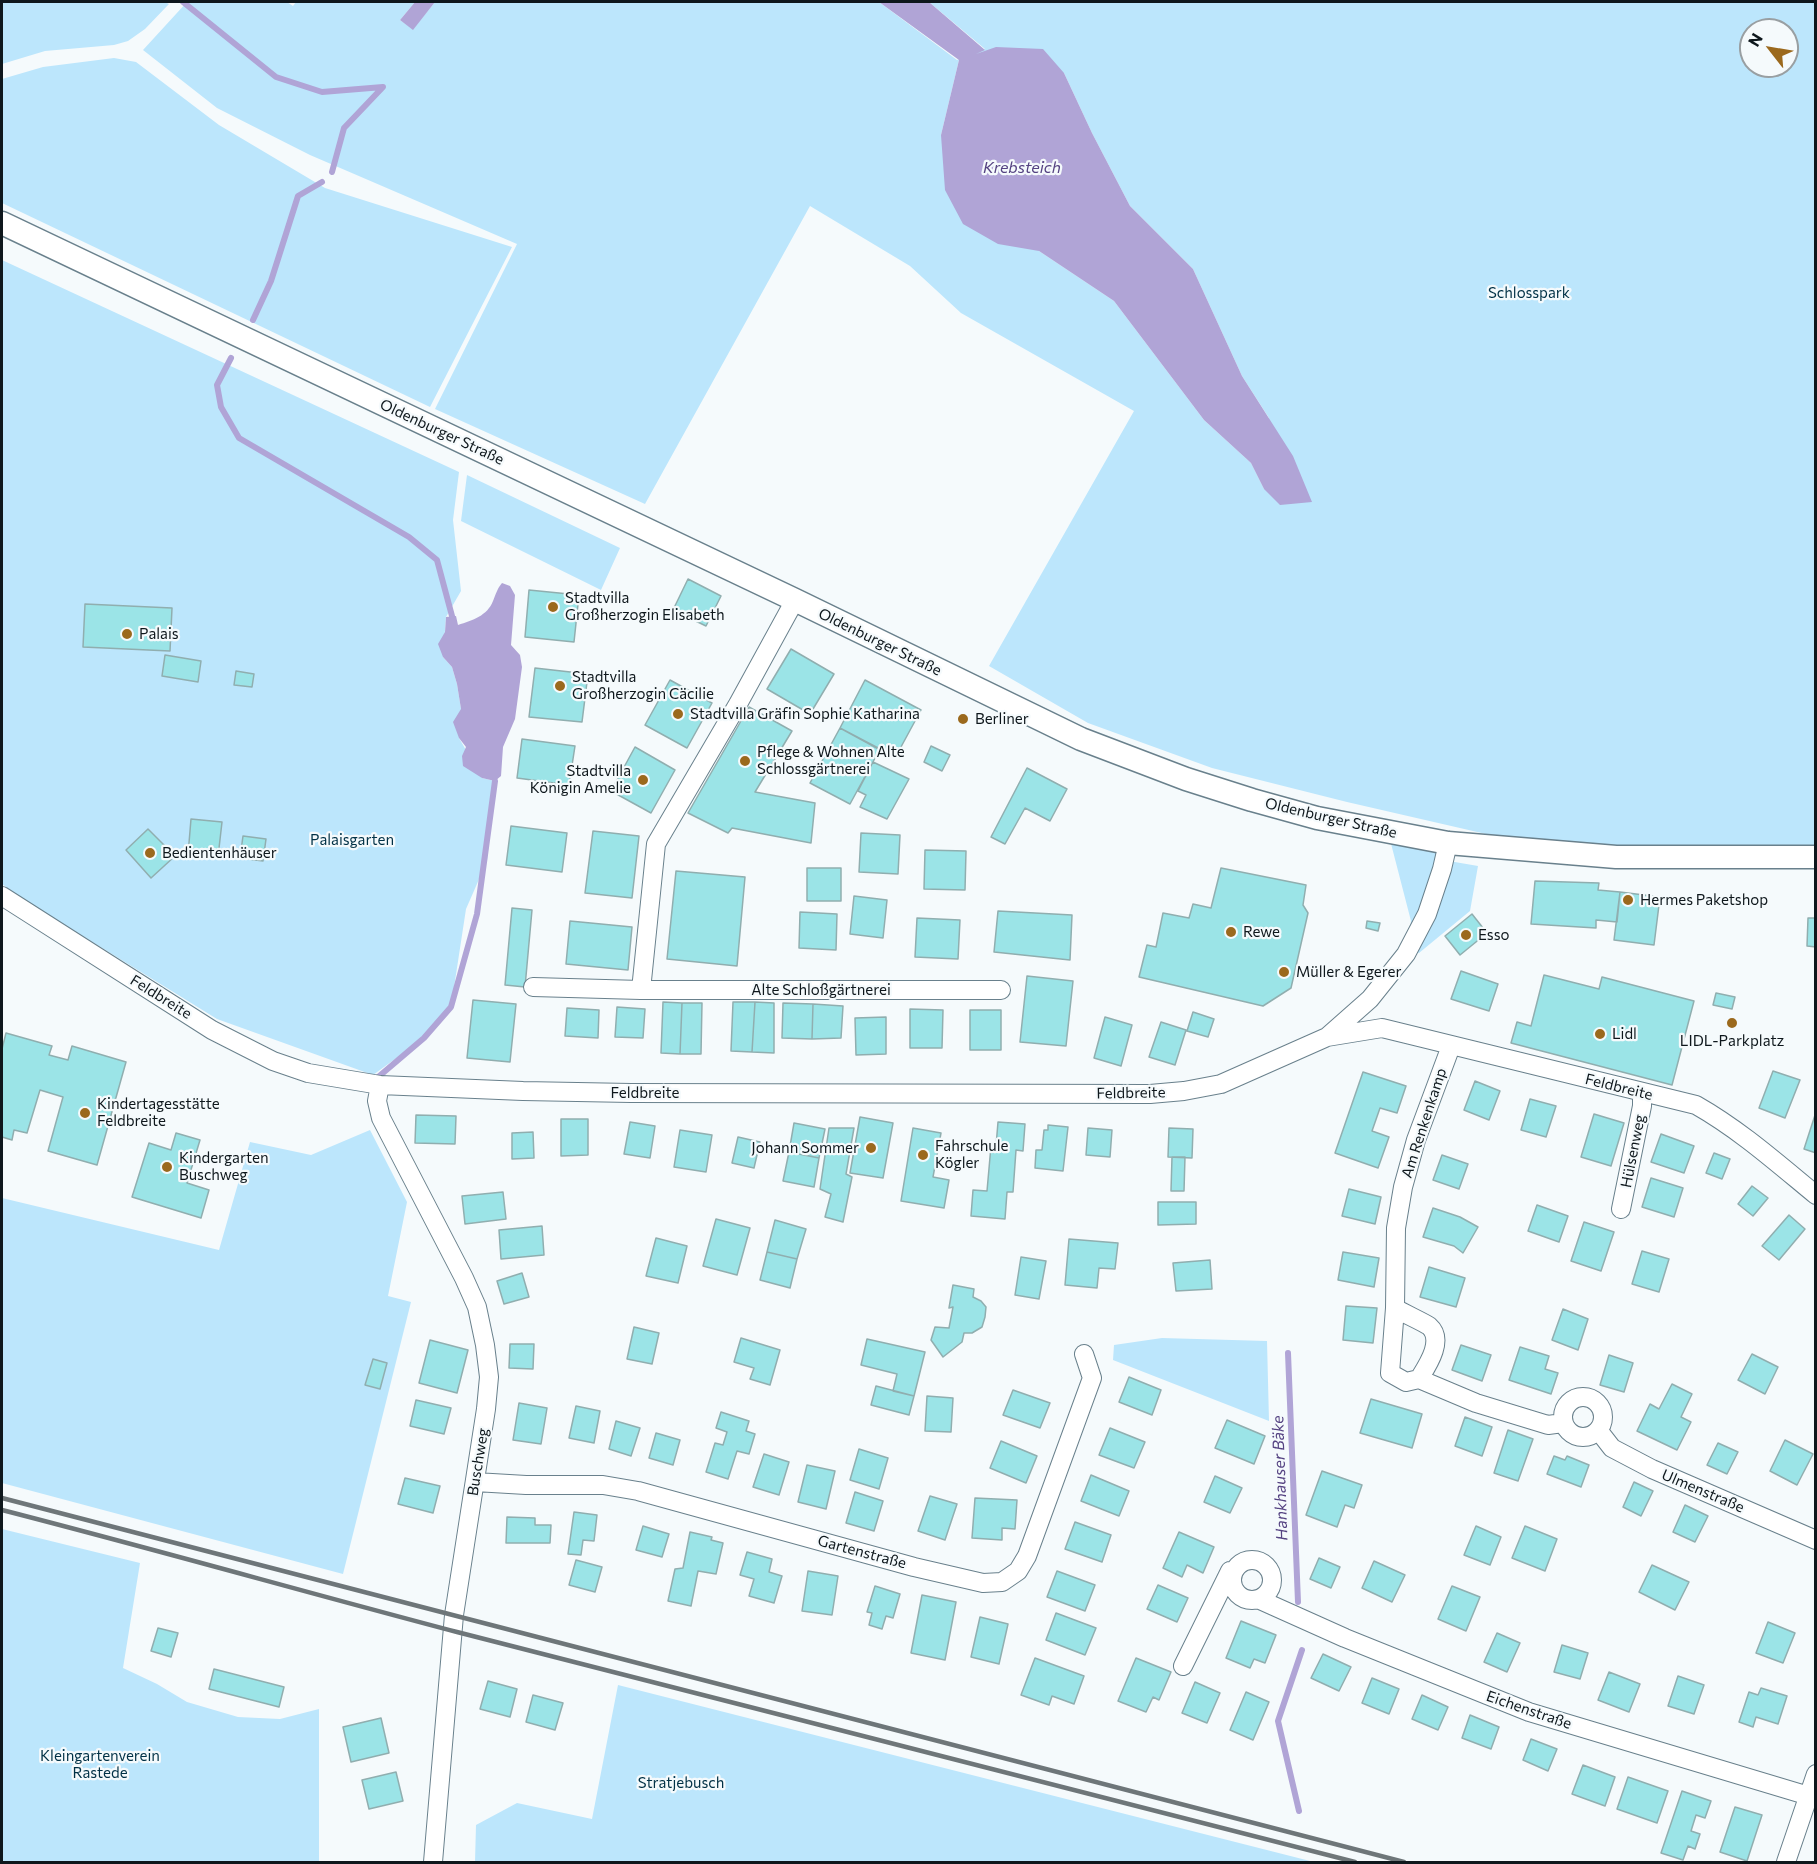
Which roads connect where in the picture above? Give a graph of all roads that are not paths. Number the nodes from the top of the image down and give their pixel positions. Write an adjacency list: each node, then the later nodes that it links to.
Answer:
1 (2, 223): 2 (street, Oldenburger Straße)
2 (795, 600): 3 (street, Oldenburger Straße); 7 (street)
3 (1448, 843): 4 (street, Oldenburger Straße); 9 (street, Feldbreite)
4 (1815, 857)
5 (2, 896): 11 (street, Feldbreite)
6 (532, 987): 7 (street, Alte Schloßgärtnerei)
7 (641, 990): 8 (street, Alte Schloßgärtnerei)
8 (1001, 990)
9 (1327, 1037): 10 (street, Feldbreite); 11 (street, Feldbreite)
10 (1451, 1046): 12 (street, Feldbreite); 15 (street, Am Renkenkamp)
11 (380, 1085): 20 (street, Buschweg)
12 (1642, 1093): 13 (street, Feldbreite); 14 (street, Hülsenweg)
13 (1815, 1195)
14 (1621, 1209)
15 (1395, 1308): 17 (street, Am Renkenkamp); 17 (street)
16 (1084, 1354): 20 (street, Gartenstraße)
17 (1419, 1379): 18 (street, Am Renkenkamp)
18 (1563, 1423): 19 (street); 19 (street)
19 (1598, 1430): 21 (street, Ulmenstraße)
20 (475, 1482): 27 (street, Buschweg)
21 (1815, 1540)
22 (1234, 1570): 23 (street, Eichenstraße); 23 (street); 24 (street)
23 (1258, 1599): 26 (street, Eichenstraße)
24 (1183, 1666)
25 (1815, 1773): 26 (street)
26 (1809, 1796): 28 (street)
27 (433, 1863)
28 (1786, 1863)

